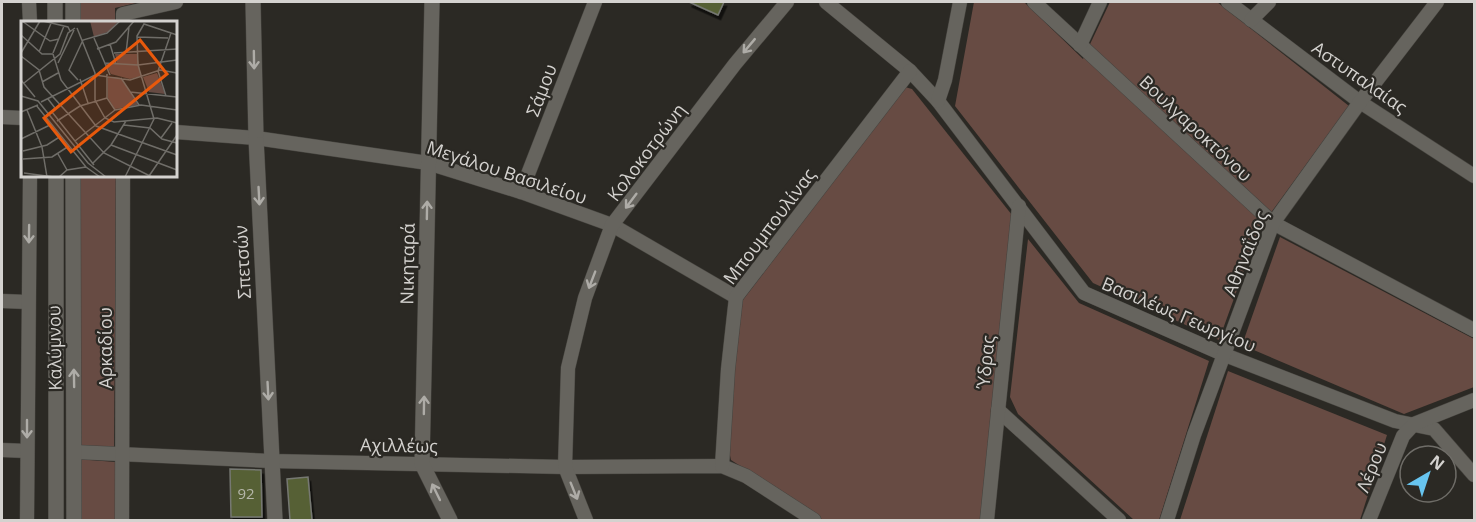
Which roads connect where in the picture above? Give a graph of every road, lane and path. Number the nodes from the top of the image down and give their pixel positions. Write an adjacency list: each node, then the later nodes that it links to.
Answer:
1 (29, 2): 17 (street)
2 (55, 2): 18 (street)
3 (73, 2): 19 (street)
4 (176, 2): 20 (street)
5 (253, 2): 28 (street, Σπετσών, one-way to 28)
6 (432, 2): 29 (street, Νικηταρά)
7 (595, 2): 35 (street, Σάμου)
8 (787, 2): 38 (street, Κολοκοτρώνη, one-way to 38)
9 (826, 2): 22 (street, Βασιλέως Γεωργίου)
10 (960, 2): 23 (street)
11 (1034, 2): 21 (street, Βουλγαροκτόνου)
12 (1100, 2): 21 (street)
13 (1228, 2): 16 (street, Αστυπαλαίας)
14 (1269, 2): 16 (street)
15 (1437, 2): 24 (street, Αθηναΐδος)
16 (1251, 20): 24 (street, Αστυπαλαίας)
17 (30, 21)
18 (55, 21)
19 (73, 21)
20 (123, 21)
21 (1080, 45): 37 (street, Βουλγαροκτόνου)
22 (910, 71): 23 (street, Βασιλέως Γεωργίου); 39 (street, Μπουμπουλίνας)
23 (938, 101): 36 (street, Βασιλέως Γεωργίου)
24 (1360, 102): 30 (street, Αστυπαλαίας); 37 (street, Αθηναΐδος)
25 (2, 117): 26 (street)
26 (21, 118)
27 (177, 132): 28 (street, Μεγάλου Βασιλείου)
28 (256, 138): 29 (street, Μεγάλου Βασιλείου); 51 (street, Σπετσών, one-way to 51)
29 (428, 163): 35 (street, Μεγάλου Βασιλείου); 52 (street, Νικηταρά, one-way to 29)
30 (1474, 176)
31 (30, 177): 41 (street, one-way to 41)
32 (56, 177): 57 (street, Καλύμνου)
33 (73, 177): 49 (street, Καλύμνου, one-way to 33)
34 (123, 177): 50 (street, Αρκαδίου)
35 (521, 192): 38 (street, Μεγάλου Βασιλείου)
36 (1019, 206): 43 (street, Βασιλέως Γεωργίου); 45 (street, Ύδρας)
37 (1273, 223): 42 (street, Βουλγαροκτόνου); 43 (street, Αθηναΐδος)
38 (612, 225): 39 (street, Μεγάλου Βασιλείου); 54 (street, Κολοκοτρώνη, one-way to 54)
39 (736, 297): 53 (street, Μπουμπουλίνας)
40 (2, 301): 41 (street)
41 (28, 302): 48 (street, one-way to 48)
42 (1474, 330)
43 (1225, 355): 46 (street, Βασιλέως Γεωργίου); 66 (street, Αθηναΐδος)
44 (1474, 400): 46 (street)
45 (998, 410): 64 (street, Ύδρας); 65 (street)
46 (1414, 424): 55 (street, Βασιλέως Γεωργίου); 67 (street, Λέρου)
47 (2, 450): 48 (street)
48 (27, 451): 56 (street)
49 (75, 453): 50 (street, Αχιλλέως); 58 (street, Καλύμνου)
50 (123, 455): 51 (street, Αχιλλέως); 59 (street, Αρκαδίου)
51 (271, 461): 52 (street, Αχιλλέως); 60 (street, Σπετσών)
52 (423, 464): 54 (street, Αχιλλέως); 61 (street, Νικηταρά, one-way to 52)
53 (722, 466): 54 (street, Αχιλλέως); 63 (street)
54 (565, 467): 62 (street, Κολοκοτρώνη, one-way to 62)
55 (1474, 475)
56 (27, 520)
57 (56, 520)
58 (74, 520)
59 (122, 520)
60 (275, 520)
61 (450, 520)
62 (586, 520)
63 (814, 520)
64 (987, 520)
65 (1119, 520)
66 (1167, 520)
67 (1369, 520)

